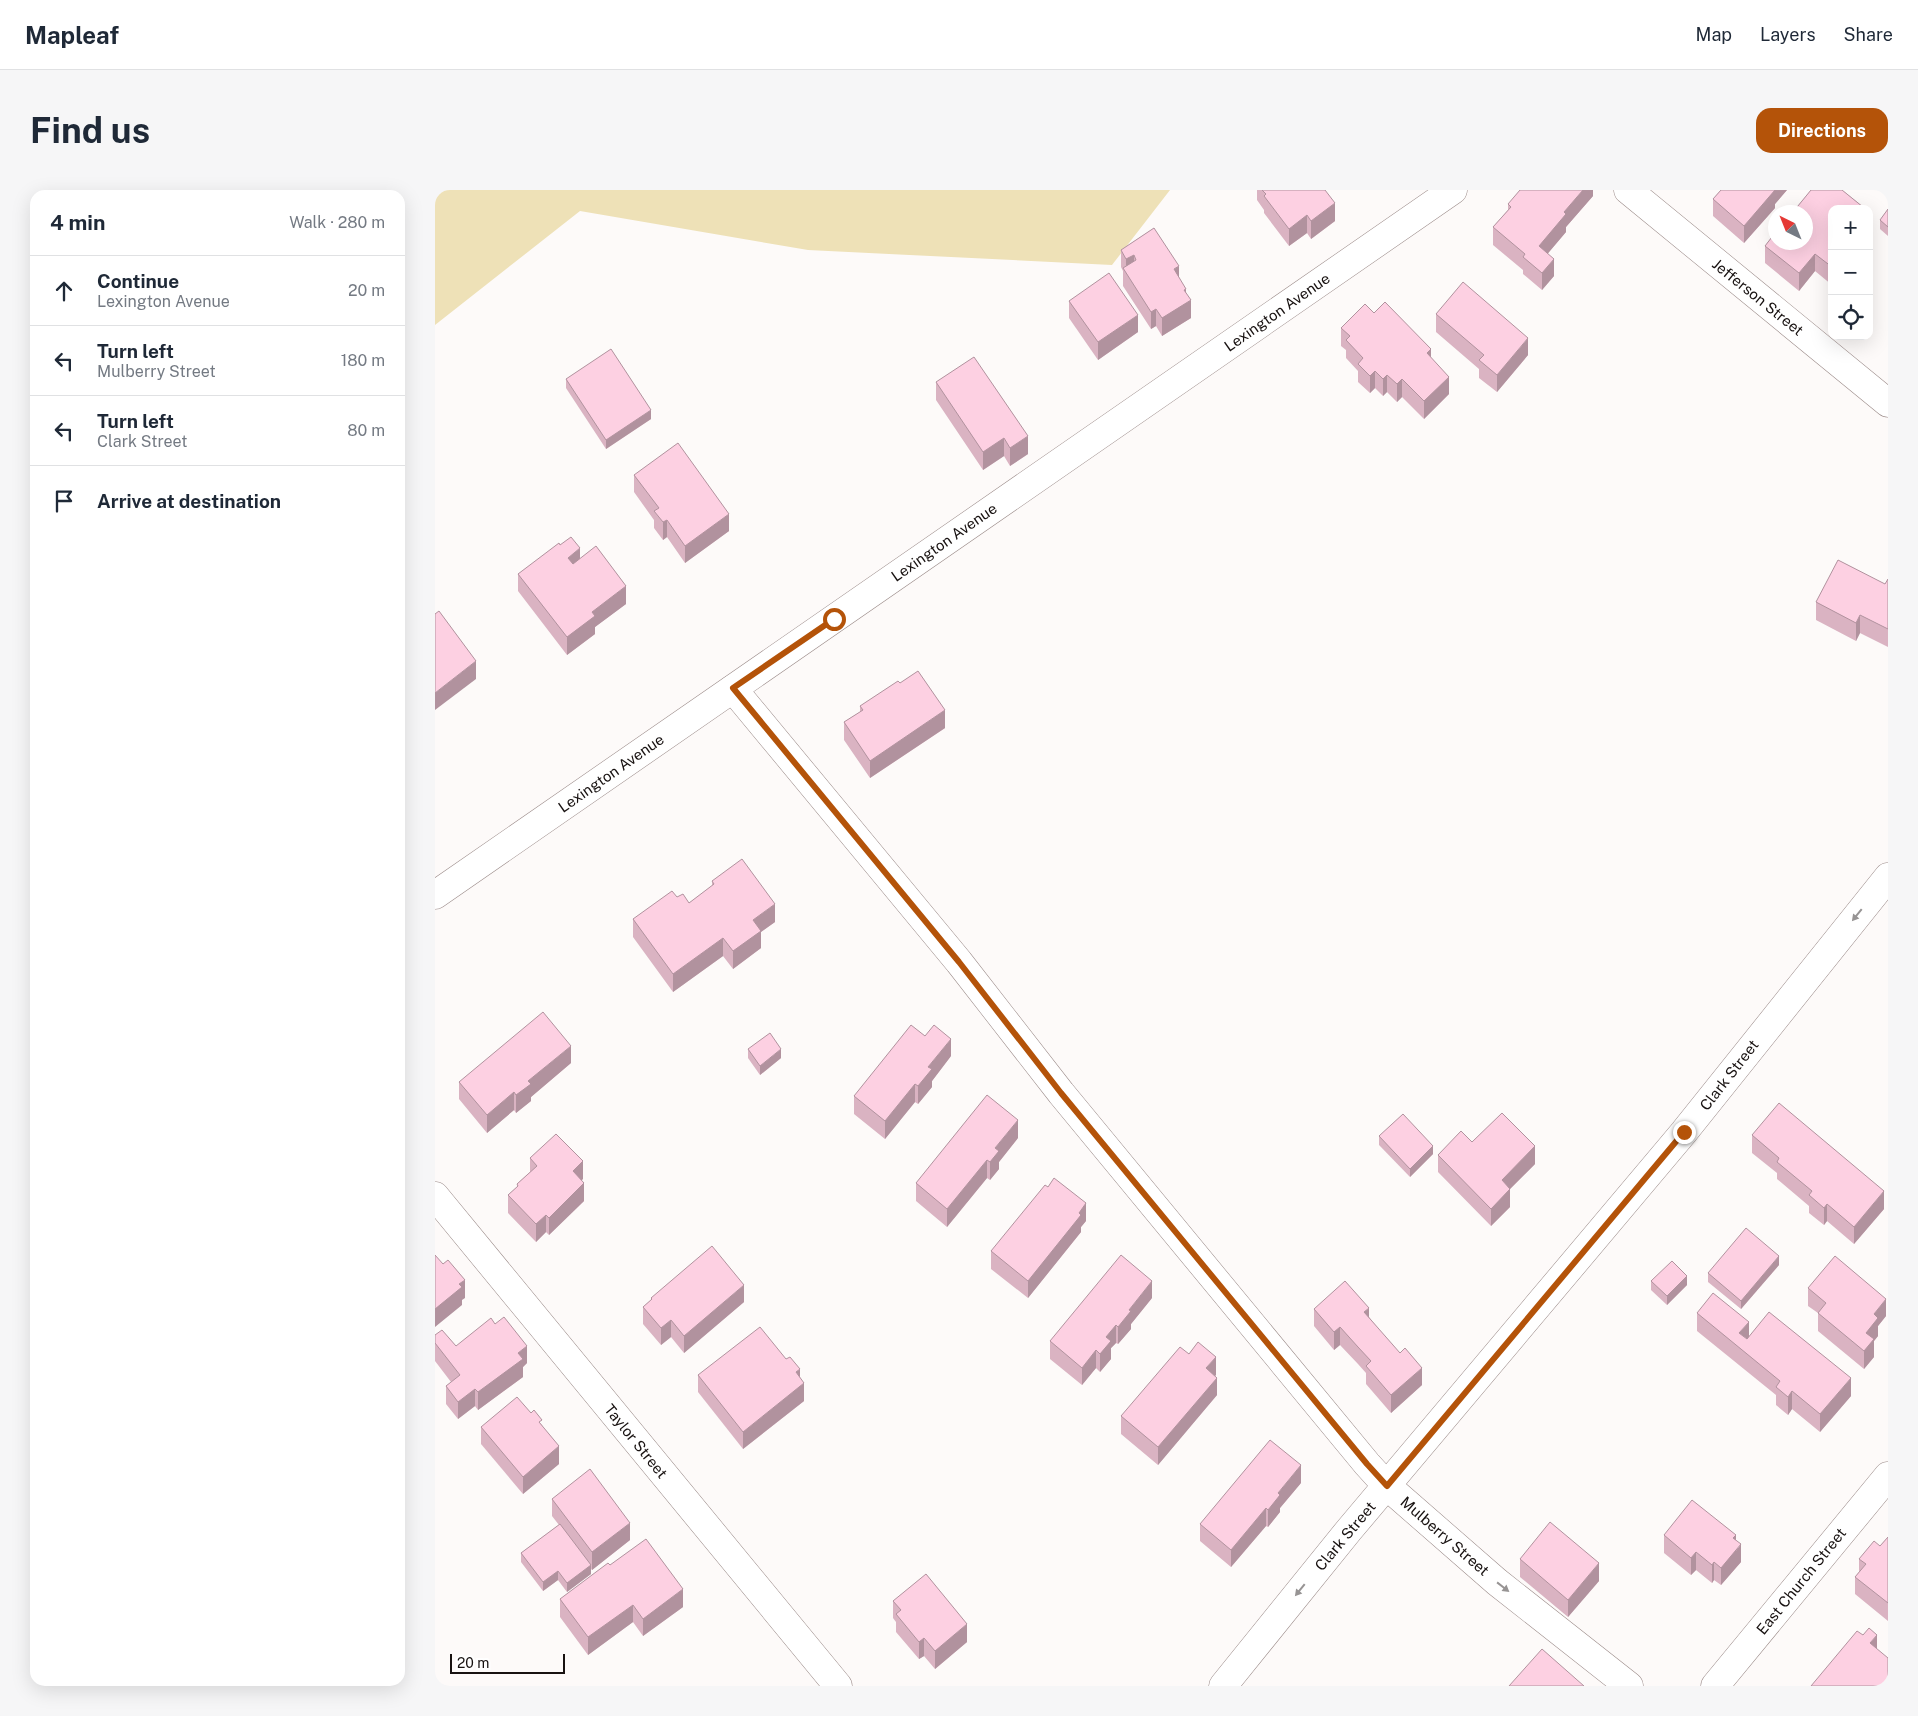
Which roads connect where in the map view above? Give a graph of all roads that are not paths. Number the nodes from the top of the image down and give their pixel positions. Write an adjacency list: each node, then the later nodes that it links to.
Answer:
1 (1453, 190): 4 (street, Lexington Avenue)
2 (1628, 190): 3 (street, Jefferson Street)
3 (1888, 404)
4 (733, 688): 6 (street, Lexington Avenue); 9 (street, Mulberry Street)
5 (1888, 878): 9 (street, Clark Street, one-way to 9)
6 (435, 895)
7 (435, 1196): 10 (street, Taylor Street)
8 (1888, 1476): 13 (street, East Church Street)
9 (1387, 1486): 11 (street, Clark Street, one-way to 11); 12 (street, Mulberry Street, one-way to 12)
10 (838, 1686)
11 (1223, 1686)
12 (1629, 1686)
13 (1715, 1686)

